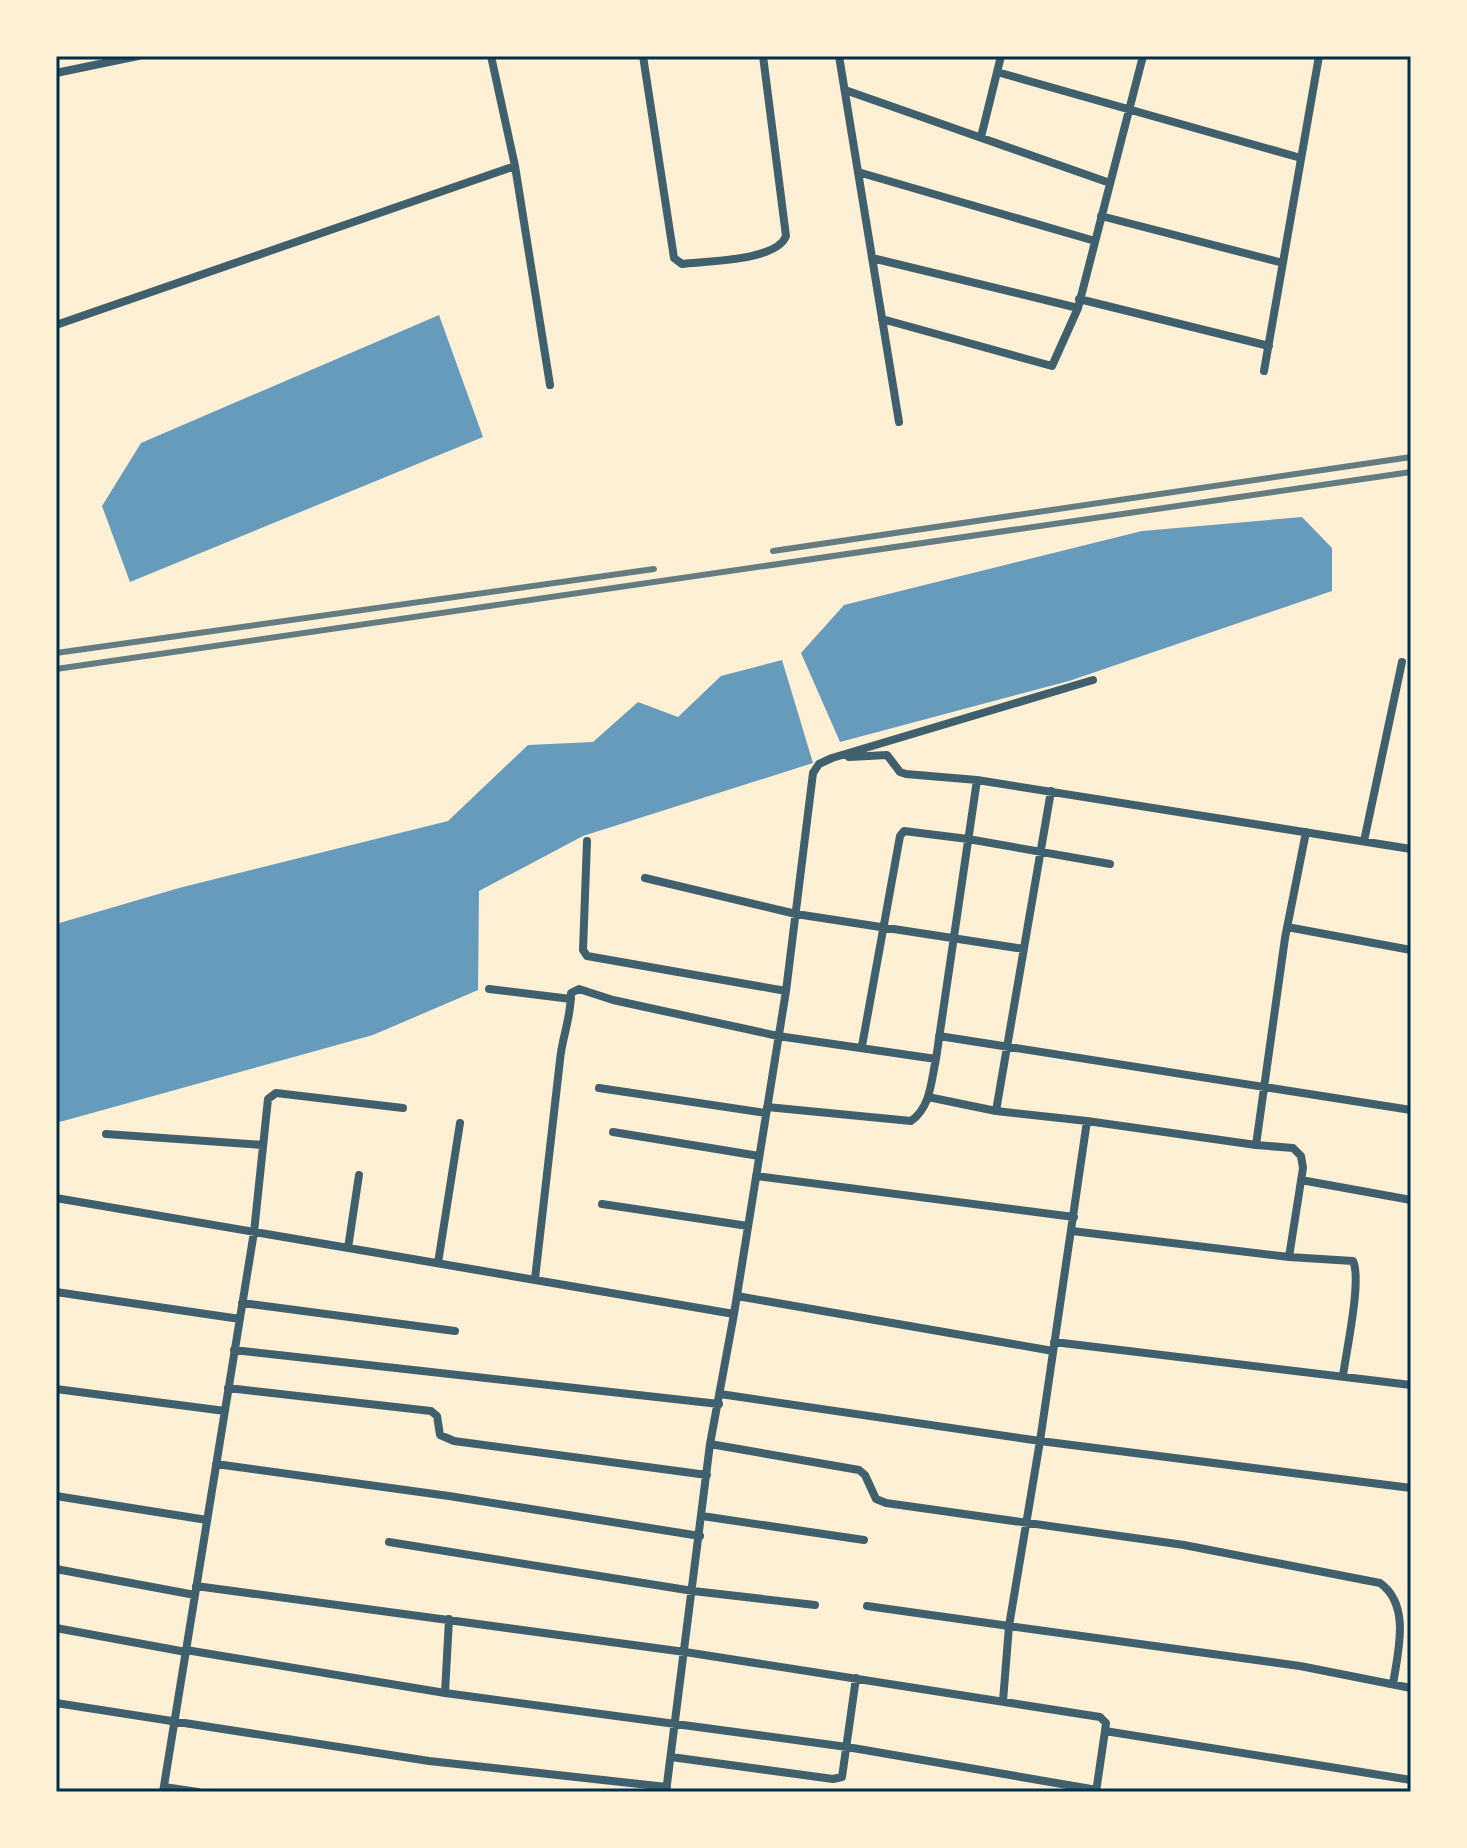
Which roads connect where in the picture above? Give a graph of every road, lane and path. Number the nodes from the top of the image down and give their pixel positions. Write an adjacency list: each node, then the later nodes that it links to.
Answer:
1 (138, 56): 10 (street)
2 (491, 56): 15 (street)
3 (643, 56): 4 (street)
4 (763, 56)
5 (839, 56): 11 (street)
6 (1001, 56): 9 (street)
7 (1143, 56): 12 (street)
8 (1319, 56): 14 (street)
9 (997, 72): 12 (street); 13 (street)
10 (56, 73)
11 (845, 90): 13 (street); 16 (street)
12 (1129, 109): 14 (street); 17 (street)
13 (981, 137): 17 (street)
14 (1301, 158): 21 (street)
15 (515, 166): 24 (street); 27 (street)
16 (858, 172): 19 (street); 20 (street)
17 (1110, 183): 18 (street)
18 (1101, 216): 19 (street); 21 (street)
19 (1095, 241): 22 (street)
20 (872, 258): 22 (street); 23 (street)
21 (1283, 263): 25 (street)
22 (1078, 304): 23 (street); 25 (street)
23 (882, 319): 28 (street)
24 (56, 325)
25 (1269, 346): 26 (street)
26 (1264, 371)
27 (550, 385)
28 (899, 422)
29 (1402, 662): 37 (street)
30 (1093, 680): 31 (street)
31 (832, 758): 32 (street); 42 (street)
32 (977, 780): 33 (street); 35 (street)
33 (1051, 791): 34 (street); 39 (street)
34 (1306, 832): 37 (street); 43 (street)
35 (968, 839): 39 (street); 44 (street); 45 (street)
36 (587, 841): 49 (street)
37 (1364, 841): 38 (street)
38 (1411, 849)
39 (1041, 853): 40 (street); 46 (street)
40 (1110, 864)
41 (645, 878): 42 (street)
42 (796, 914): 44 (street); 49 (street)
43 (1287, 927): 47 (street); 57 (street)
44 (883, 928): 45 (street); 53 (street)
45 (953, 938): 46 (street); 52 (street)
46 (1024, 949): 54 (street)
47 (1411, 950)
48 (489, 989): 50 (street)
49 (786, 991): 51 (street)
50 (571, 999): 51 (street); 83 (street)
51 (778, 1036): 53 (street); 60 (street)
52 (939, 1036): 54 (street); 55 (street)
53 (862, 1046): 55 (street)
54 (1007, 1046): 57 (street); 62 (street)
55 (936, 1059): 58 (street)
56 (599, 1088): 60 (street)
57 (1264, 1088): 61 (street); 68 (street)
58 (928, 1097): 60 (street); 62 (street)
59 (403, 1108): 67 (street)
60 (766, 1110): 69 (street)
61 (1411, 1110)
62 (996, 1111): 63 (street)
63 (1087, 1121): 68 (street); 76 (street)
64 (460, 1123): 82 (street)
65 (613, 1132): 69 (street)
66 (106, 1134): 67 (street)
67 (263, 1145): 79 (street)
68 (1256, 1145): 72 (street)
69 (759, 1156): 71 (street)
70 (359, 1175): 80 (street)
71 (756, 1176): 76 (street); 77 (street)
72 (1301, 1180): 74 (street); 81 (street)
73 (56, 1198): 79 (street)
74 (1411, 1200)
75 (602, 1204): 77 (street)
76 (1074, 1217): 78 (street)
77 (748, 1226): 85 (street)
78 (1072, 1231): 81 (street); 90 (street)
79 (254, 1232): 80 (street); 86 (street)
80 (348, 1248): 82 (street)
81 (1289, 1257): 92 (street)
82 (438, 1263): 83 (street)
83 (535, 1279): 87 (street)
84 (56, 1292): 88 (street)
85 (737, 1296): 87 (street); 90 (street)
86 (242, 1303): 88 (street); 89 (street)
87 (734, 1314): 96 (street)
88 (240, 1319): 91 (street)
89 (455, 1331)
90 (1054, 1346): 92 (street); 98 (street)
91 (234, 1350): 94 (street); 96 (street)
92 (1343, 1376): 93 (street)
93 (1411, 1385)
94 (228, 1388): 97 (street); 101 (street)
95 (56, 1389): 97 (street)
96 (720, 1399): 98 (street); 99 (street)
97 (225, 1411): 100 (street)
98 (1040, 1441): 102 (street); 106 (street)
99 (710, 1444): 101 (street); 106 (street)
100 (216, 1464): 105 (street); 107 (street)
101 (707, 1475): 104 (street)
102 (1411, 1488)
103 (56, 1496): 105 (street)
104 (702, 1516): 107 (street); 108 (street)
105 (207, 1520): 111 (street)
106 (1025, 1524): 116 (street); 121 (street)
107 (700, 1536): 112 (street)
108 (864, 1540)
109 (389, 1542): 112 (street)
110 (56, 1569): 111 (street)
111 (196, 1590): 115 (street); 118 (street)
112 (693, 1591): 113 (street); 119 (street)
113 (815, 1605)
114 (867, 1606): 116 (street)
115 (449, 1619): 119 (street); 123 (street)
116 (1009, 1626): 121 (street); 124 (street)
117 (56, 1628): 118 (street)
118 (186, 1651): 123 (street); 126 (street)
119 (685, 1652): 120 (street); 127 (street)
120 (856, 1678): 124 (street); 129 (street)
121 (1393, 1684): 122 (street)
122 (1411, 1688)
123 (445, 1693): 127 (street)
124 (1003, 1701): 128 (street)
125 (56, 1703): 126 (street)
126 (175, 1721): 132 (street); 133 (street)
127 (675, 1722): 129 (street); 130 (street)
128 (1105, 1731): 131 (street); 134 (street)
129 (847, 1747): 130 (street); 134 (street)
130 (671, 1757): 133 (street)
131 (1411, 1780)
132 (164, 1790): 135 (street)
133 (667, 1790)
134 (1096, 1791)
135 (198, 1792)

